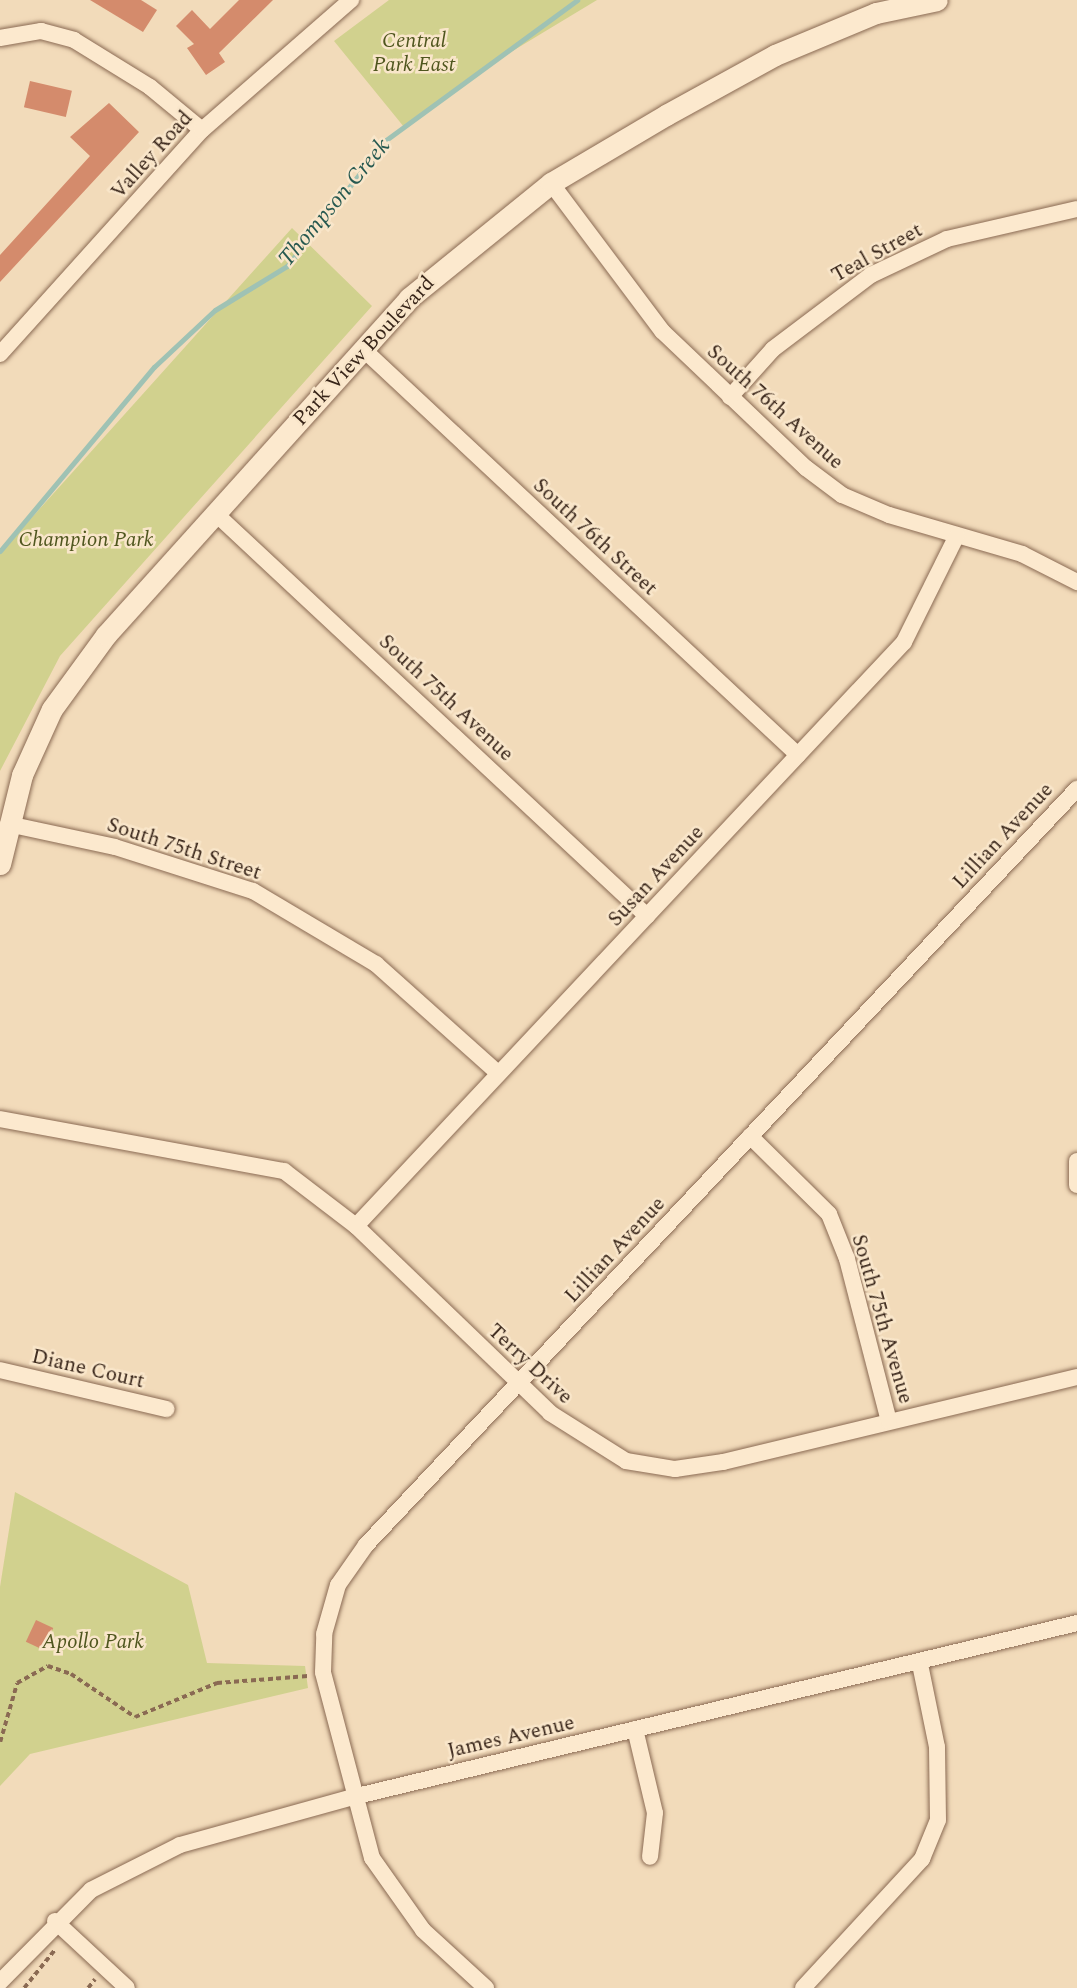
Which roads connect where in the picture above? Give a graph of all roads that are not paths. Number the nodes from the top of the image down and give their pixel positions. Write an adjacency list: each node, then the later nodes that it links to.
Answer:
1 (351, 0): 5 (street, Valley Road)
2 (937, 0): 3 (street, Park View Boulevard)
3 (874, 7): 6 (street, Park View Boulevard)
4 (0, 38): 5 (street)
5 (202, 130): 9 (street, Valley Road)
6 (551, 183): 8 (street, Park View Boulevard); 10 (street, South 76th Avenue)
7 (1077, 208): 10 (street, Teal Street)
8 (363, 349): 11 (street, Park View Boulevard); 14 (street, South 76th Street)
9 (0, 354)
10 (730, 397): 12 (street, South 76th Avenue)
11 (215, 513): 16 (street, Park View Boulevard); 18 (street, South 75th Avenue)
12 (957, 535): 13 (street, South 76th Avenue); 14 (street, Susan Avenue)
13 (1077, 582)
14 (798, 755): 18 (street, Susan Avenue)
15 (1077, 789): 21 (street, Lillian Avenue)
16 (8, 824): 17 (street, Park View Boulevard); 19 (street, South 75th Street)
17 (0, 864)
18 (647, 916): 19 (street, Susan Avenue)
19 (498, 1073): 24 (street, Susan Avenue)
20 (0, 1119): 24 (street, Terry Drive)
21 (750, 1136): 27 (street, Lillian Avenue); 29 (street, South 75th Avenue)
22 (1077, 1161): 23 (street)
23 (1077, 1185)
24 (356, 1226): 27 (street, Terry Drive)
25 (0, 1370): 28 (street, Diane Court)
26 (1077, 1377): 29 (street, Terry Drive)
27 (519, 1384): 29 (street, Terry Drive); 33 (street, Lillian Avenue)
28 (166, 1409)
29 (888, 1421)
30 (1077, 1623): 31 (street, James Avenue)
31 (920, 1664): 32 (street, James Avenue); 39 (street)
32 (635, 1729): 33 (street, James Avenue); 34 (street)
33 (354, 1797): 35 (street, James Avenue); 38 (street, Lillian Avenue)
34 (650, 1857)
35 (55, 1921): 36 (street, James Avenue); 37 (street)
36 (0, 1982)
37 (127, 1988)
38 (486, 1988)
39 (803, 1988)

